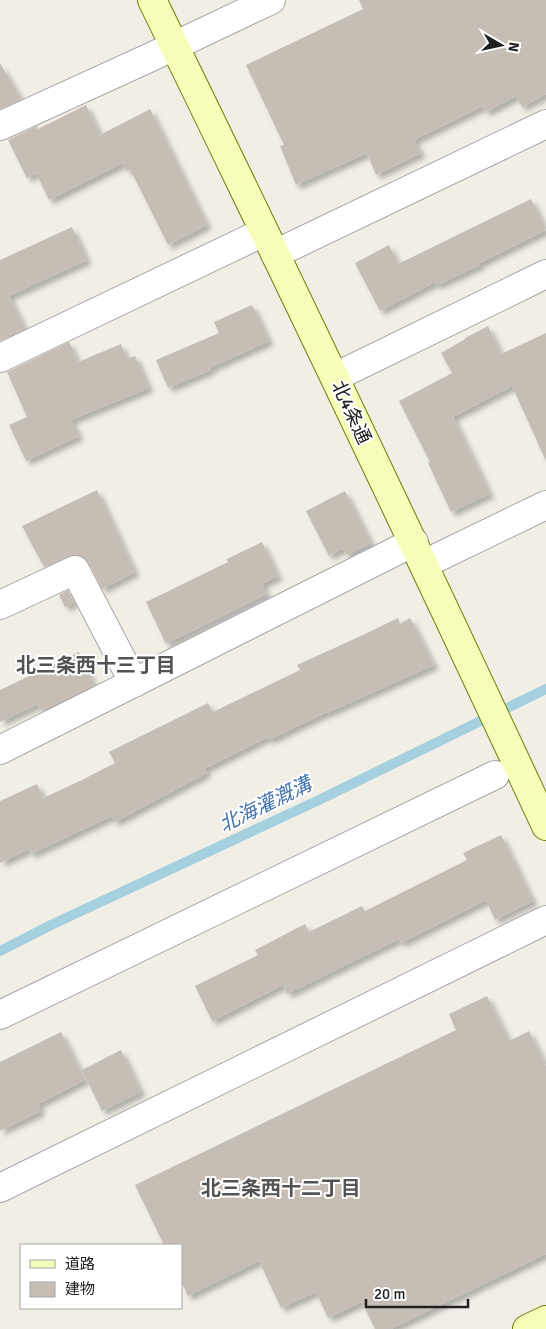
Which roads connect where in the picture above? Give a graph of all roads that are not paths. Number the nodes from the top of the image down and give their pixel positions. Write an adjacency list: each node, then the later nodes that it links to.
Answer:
1 (152, 0): 3 (street, 北4条通)
2 (271, 0): 3 (street)
3 (174, 46): 5 (street); 6 (street, 北4条通)
4 (546, 124): 6 (street)
5 (0, 126)
6 (270, 243): 8 (street); 9 (street, 北4条通)
7 (546, 274): 9 (street)
8 (0, 358)
9 (335, 376): 11 (street, 北4条通)
10 (546, 505): 11 (street)
11 (419, 553): 13 (street); 16 (street, 北4条通)
12 (0, 605): 13 (street)
13 (134, 683): 14 (street)
14 (0, 750)
15 (495, 775): 18 (street)
16 (546, 826)
17 (546, 920): 19 (street)
18 (0, 1015)
19 (0, 1188)
20 (546, 1320): 21 (street)
21 (527, 1329)

